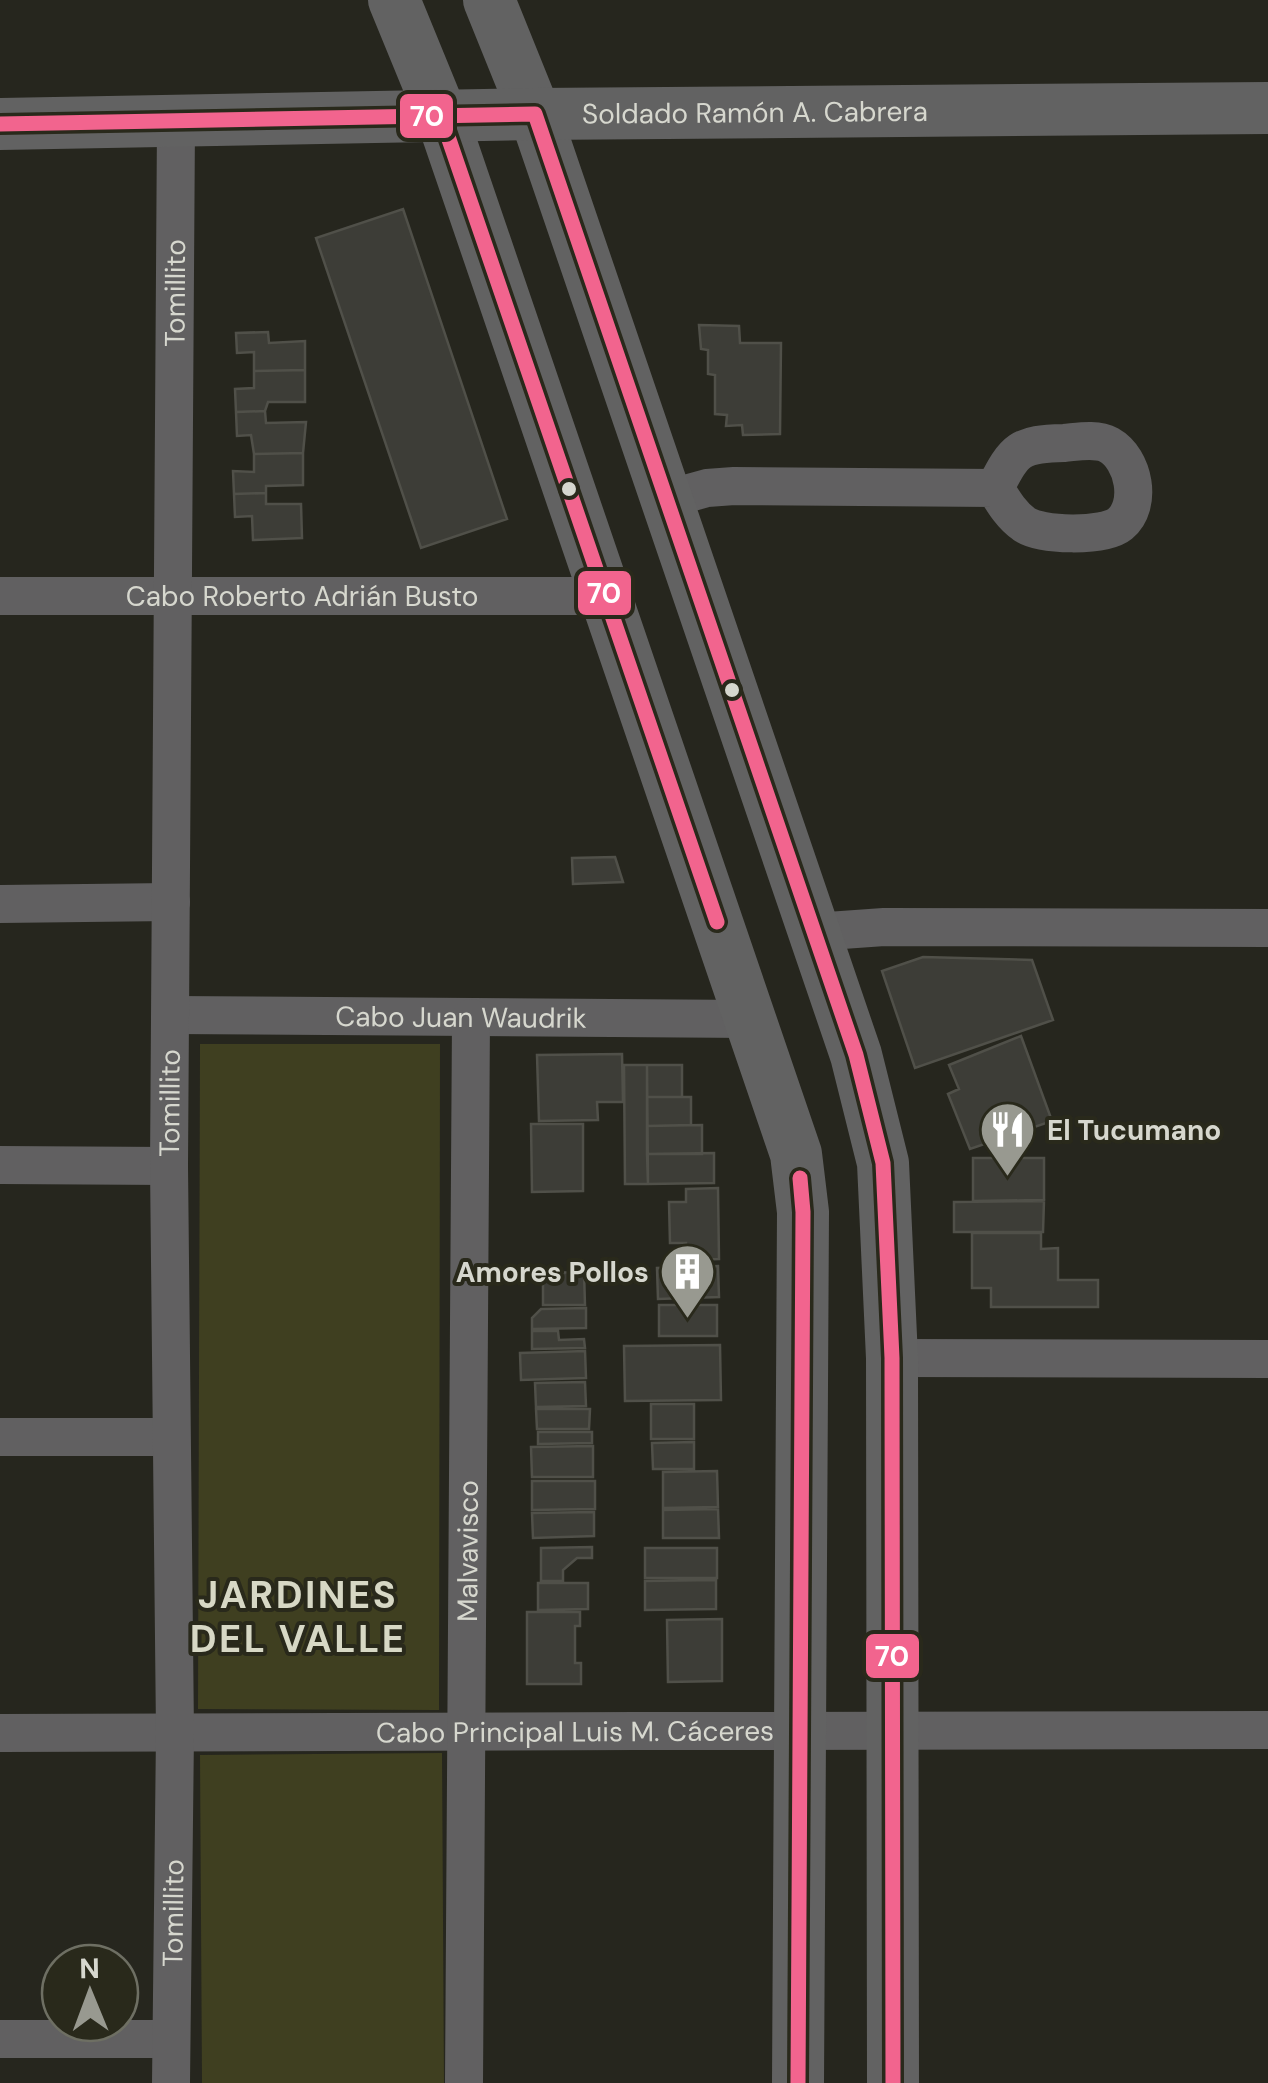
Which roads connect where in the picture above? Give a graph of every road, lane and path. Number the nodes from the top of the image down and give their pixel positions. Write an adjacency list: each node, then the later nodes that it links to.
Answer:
1 (394, 0): 5 (main road)
2 (489, 0): 4 (main road)
3 (1268, 108): 4 (main road, Soldado Ramón A. Cabrera)
4 (535, 114): 5 (main road, Soldado Ramón A. Cabrera); 9 (main road)
5 (442, 117): 6 (main road, Soldado Ramón A. Cabrera); 12 (main road)
6 (176, 123): 7 (main road, Soldado Ramón A. Cabrera); 11 (street, Tomillito)
7 (0, 124)
8 (995, 488): 9 (street)
9 (666, 499): 16 (main road)
10 (0, 596): 11 (street, Cabo Roberto Adrián Busto)
11 (172, 596): 12 (street, Cabo Roberto Adrián Busto); 13 (street, Tomillito)
12 (603, 596): 19 (main road)
13 (171, 902): 14 (street); 17 (street, Tomillito)
14 (0, 904)
15 (1268, 928): 16 (street)
16 (814, 932): 22 (main road)
17 (171, 1015): 18 (street, Cabo Juan Waudrik); 21 (street, Tomillito)
18 (471, 1018): 19 (street, Cabo Juan Waudrik); 30 (street, Malvavisco)
19 (751, 1019): 26 (main road)
20 (0, 1165): 21 (street)
21 (169, 1166): 25 (street, Tomillito)
22 (892, 1358): 23 (street); 27 (main road)
23 (1268, 1359)
24 (0, 1437): 25 (street)
25 (170, 1437): 31 (street, Tomillito)
26 (800, 1728): 27 (street, Cabo Principal Luis M. Cáceres); 30 (street, Cabo Principal Luis M. Cáceres); 36 (main road)
27 (893, 1728): 28 (street, Cabo Principal Luis M. Cáceres); 37 (main road)
28 (1268, 1730)
29 (0, 1733): 31 (street, Cabo Principal Luis M. Cáceres)
30 (467, 1733): 31 (street, Cabo Principal Luis M. Cáceres); 35 (street, Malvavisco)
31 (175, 1734): 33 (street, Tomillito)
32 (0, 2039): 33 (street)
33 (171, 2039): 34 (street, Tomillito)
34 (171, 2083)
35 (464, 2083)
36 (798, 2083)
37 (892, 2083)

